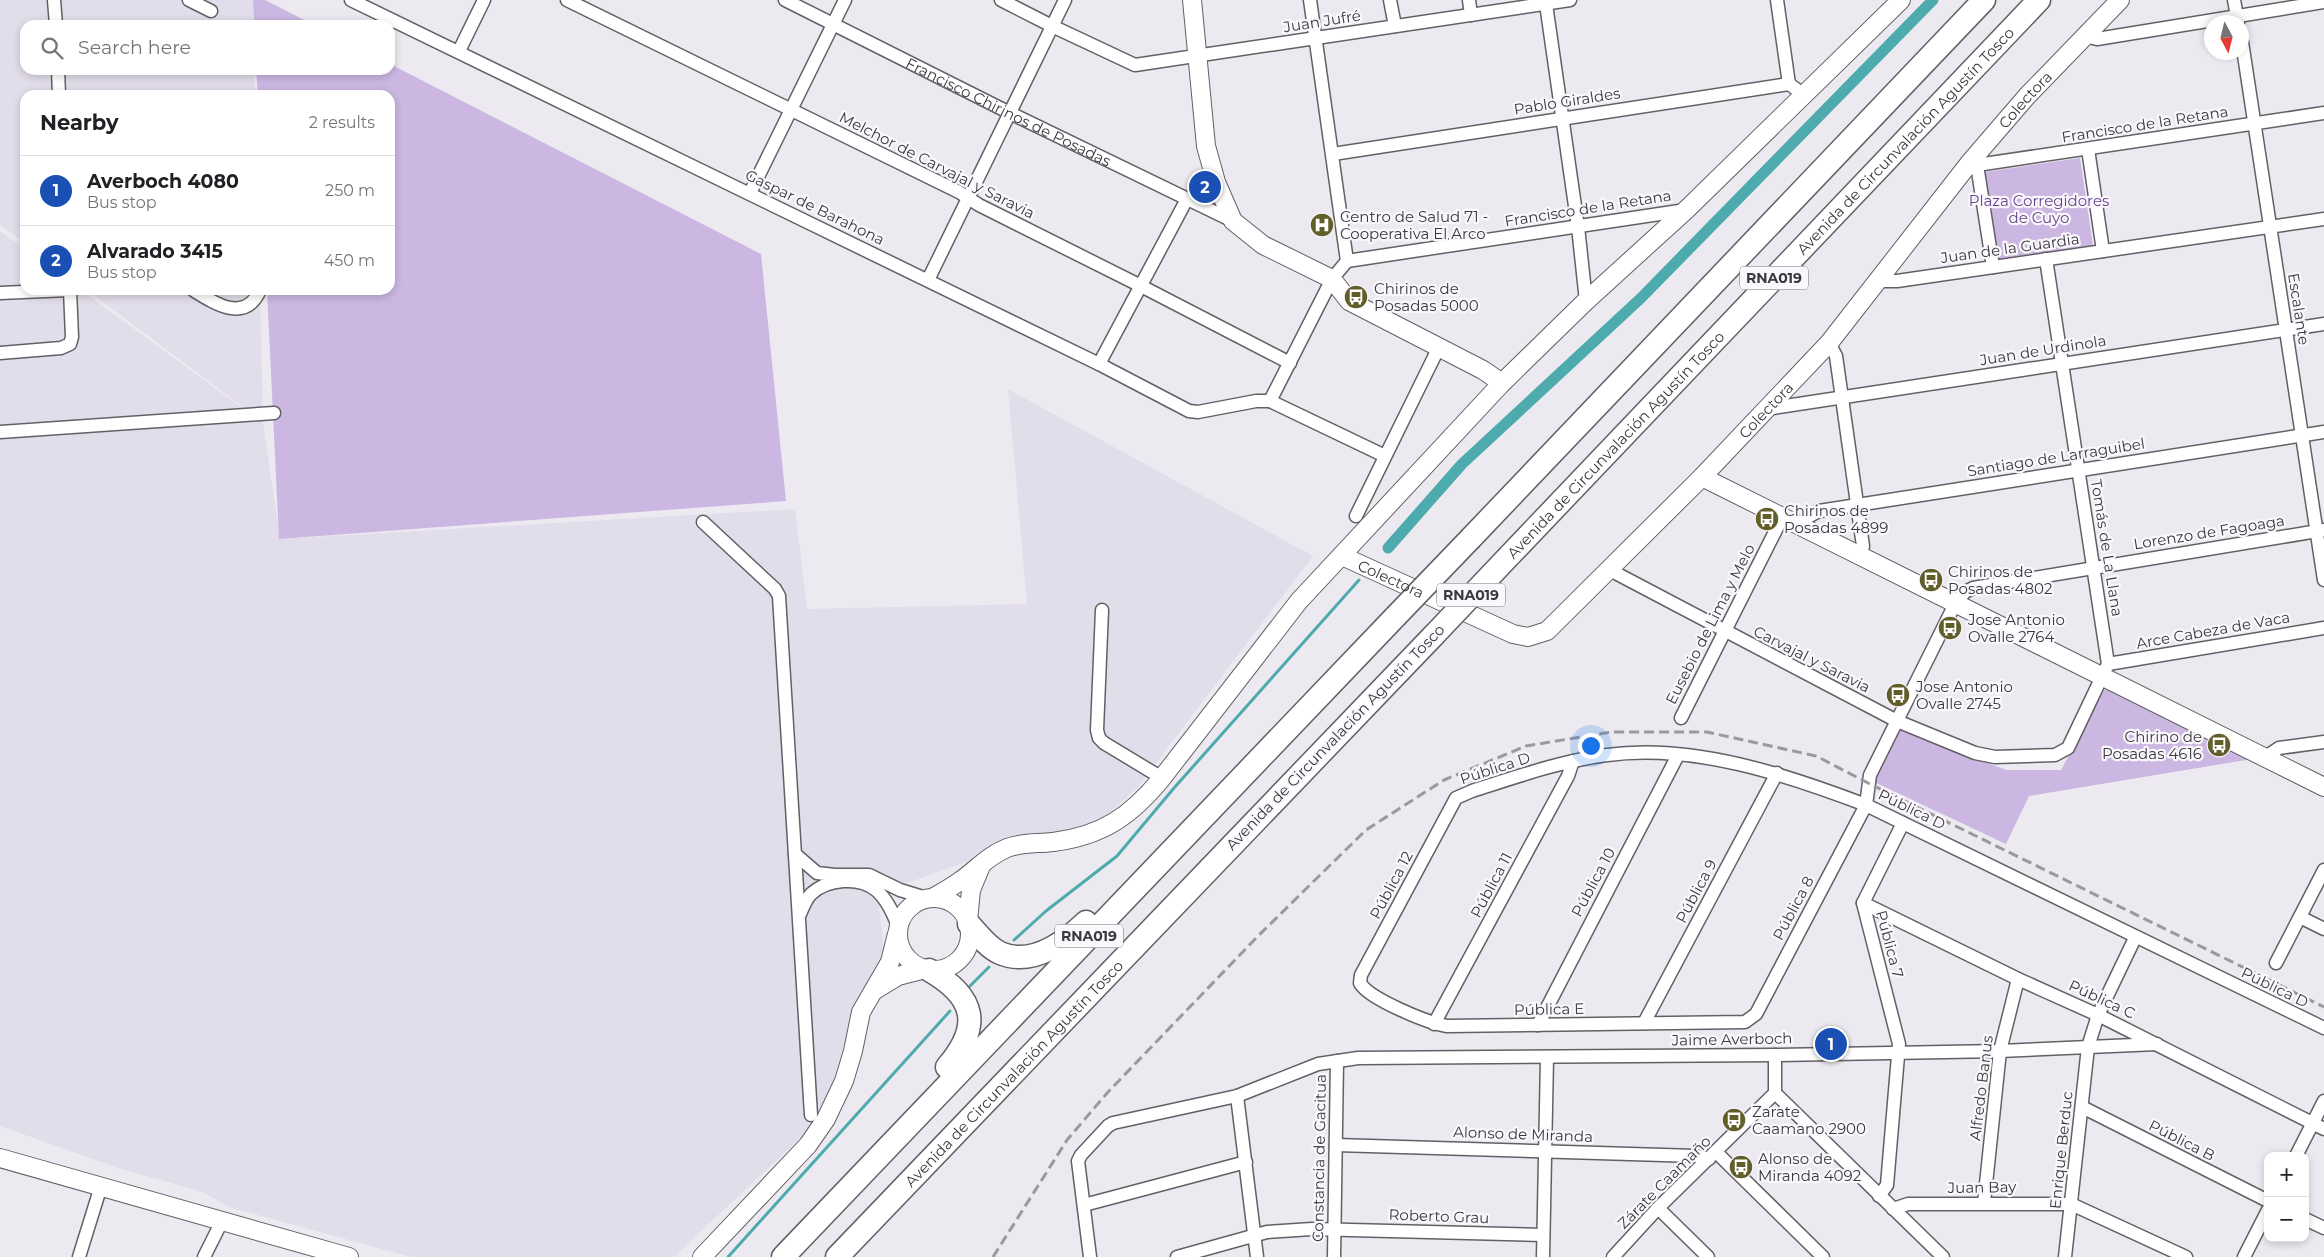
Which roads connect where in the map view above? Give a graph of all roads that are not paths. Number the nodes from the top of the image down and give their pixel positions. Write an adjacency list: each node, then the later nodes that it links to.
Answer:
1 (54, 0): 27 (street)
2 (189, 0): 23 (street)
3 (351, 0): 28 (street, Gaspar de Barahona)
4 (484, 0): 36 (street)
5 (568, 0): 42 (street, Melchor de Carvajal y Saravia)
6 (785, 0): 30 (street, Francisco Chirinos de Posadas)
7 (845, 0): 30 (street)
8 (1001, 0): 32 (street, Juan Jufré)
9 (1065, 0): 32 (street)
10 (1192, 0): 37 (main road)
11 (1310, 0): 35 (street)
12 (1390, 0): 33 (street)
13 (1469, 0): 24 (street)
14 (1570, 0): 22 (street, Juan Jufré)
15 (1777, 0): 40 (street)
16 (1901, 0): 40 (main road, Colectora)
17 (1984, 0): 118 (highway, RNA019, bridge)
18 (2039, 0): 182 (highway, Avenida de Circunvalación Agustín Tosco / RNA019, bridge)
19 (2120, 0): 34 (main road, Colectora)
20 (2234, 0): 25 (street)
21 (2324, 2): 26 (street)
22 (1546, 4): 24 (street, Juan Jufré); 45 (street)
23 (211, 11)
24 (1471, 15): 33 (street, Juan Jufré)
25 (2237, 15)
26 (2249, 17)
27 (56, 20)
28 (393, 20)
29 (395, 21): 36 (street, Gaspar de Barahona)
30 (833, 24): 42 (street); 43 (street, Francisco Chirinos de Posadas)
31 (2204, 24): 34 (street)
32 (1052, 26): 37 (street, Juan Jufré); 43 (street)
33 (1394, 26): 35 (street, Juan Jufré)
34 (2085, 36): 49 (main road, Colectora)
35 (1316, 38): 37 (street, Juan Jufré); 48 (street)
36 (459, 51): 50 (street, Gaspar de Barahona)
37 (1198, 56): 55 (main road)
38 (2245, 60): 46 (street, Escalante)
39 (58, 75): 41 (street)
40 (1796, 89): 45 (street, Pablo Giraldes); 53 (main road, Colectora)
41 (60, 90)
42 (790, 110): 50 (street); 51 (street, Melchor de Carvajal y Saravia)
43 (1010, 113): 51 (street); 52 (street, Francisco Chirinos de Posadas)
44 (2324, 113): 46 (street, Francisco de la Retana)
45 (1563, 118): 48 (street, Pablo Giraldes); 56 (street)
46 (2255, 124): 47 (street, Francisco de la Retana); 57 (street, Escalante)
47 (2088, 149): 49 (street, Francisco de la Retana); 58 (street)
48 (1333, 154): 60 (street)
49 (1974, 163): 61 (street); 64 (main road, Colectora)
50 (750, 193): 63 (street, Gaspar de Barahona)
51 (969, 198): 63 (street); 65 (street, Melchor de Carvajal y Saravia)
52 (1187, 199): 55 (street, Francisco Chirinos de Posadas); 65 (street)
53 (1686, 210): 56 (street, Francisco de la Retana); 71 (main road, Colectora)
54 (2324, 218): 57 (street, Juan de la Guardia)
55 (1233, 221): 62 (main road)
56 (1578, 226): 60 (street, Francisco de la Retana); 71 (street)
57 (2271, 226): 58 (street, Juan de la Guardia); 73 (street, Escalante)
58 (2103, 251): 59 (street, Juan de la Guardia)
59 (2046, 259): 61 (street, Juan de la Guardia); 79 (street, Tomás de La Llana)
60 (1347, 261): 62 (street)
61 (1993, 267): 64 (street, Juan de la Guardia)
62 (1332, 279): 75 (main road); 77 (street)
63 (928, 280): 78 (street, Gaspar de Barahona)
64 (1878, 281): 74 (main road, Colectora)
65 (1141, 286): 77 (street, Melchor de Carvajal y Saravia); 78 (street)
66 (20, 292): 67 (street)
67 (0, 293)
68 (69, 295): 76 (street)
69 (201, 295): 70 (street)
70 (258, 295)
71 (1586, 301): 80 (main road, Colectora)
72 (2324, 324): 73 (street, Juan de Urdinola)
73 (2286, 330): 79 (street, Juan de Urdinola); 87 (street, Escalante)
74 (1828, 344): 81 (street); 83 (main road, Colectora)
75 (1439, 347): 80 (main road); 88 (street)
76 (0, 353)
77 (1290, 363): 82 (street)
78 (1099, 364): 82 (street, Gaspar de Barahona)
79 (2062, 364): 81 (street, Juan de Urdinola); 89 (street, Tomás de La Llana)
80 (1502, 383): 97 (main road, Colectora)
81 (1842, 397): 83 (street, Juan de Urdinola); 91 (street)
82 (1270, 401): 88 (street)
83 (1766, 409): 90 (main road, Colectora)
84 (274, 413): 85 (street)
85 (0, 432)
86 (2324, 432): 87 (street, Santiago de Larraguibel)
87 (2302, 436): 89 (street, Santiago de Larraguibel); 96 (street, Escalante)
88 (1385, 456): 92 (street)
89 (2079, 470): 91 (street, Santiago de Larraguibel); 99 (street, Tomás de La Llana)
90 (1702, 477): 93 (main road); 100 (main road, Colectora)
91 (1857, 505): 95 (street, Santiago de Larraguibel); 98 (street)
92 (1356, 516)
93 (1782, 518): 95 (main road); 105 (street, Eusebio de Lima y Melo)
94 (703, 522): 120 (street)
95 (1801, 527): 98 (main road)
96 (2320, 531): 99 (street, Lorenzo de Fagoaga); 101 (street, Escalante)
97 (1342, 556): 100 (main road, Colectora); 114 (main road)
98 (1861, 556): 102 (main road)
99 (2094, 567): 102 (street, Lorenzo de Fagoaga); 106 (street, Tomás de La Llana)
100 (1608, 568): 105 (street, Carvajal y Saravia)
101 (2324, 580)
102 (1956, 602): 106 (main road); 108 (street)
103 (1102, 610): 114 (street)
104 (2324, 628): 106 (street, Arce Cabeza de Vaca)
105 (1724, 631): 107 (street, Eusebio de Lima y Melo); 108 (street, Carvajal y Saravia)
106 (2105, 671): 108 (street, Carvajal y Saravia); 111 (main road)
107 (1680, 718)
108 (1897, 721): 117 (street)
109 (2324, 742): 111 (street)
110 (1678, 756): 112 (street, Pública D); 113 (street, Pública D); 140 (street, Pública 10)
111 (2264, 758): 115 (main road)
112 (1573, 761): 116 (street, Pública D); 139 (street, Pública 11)
113 (1777, 773): 117 (street, Pública D); 138 (street, Pública 9)
114 (1162, 778): 121 (main road)
115 (2324, 788)
116 (1456, 798): 134 (street, Pública 12)
117 (1866, 805): 119 (street, Pública D); 137 (street, Pública 8)
118 (1212, 808): 127 (highway); 181 (highway, RNA019)
119 (1903, 823): 124 (street, Pública 7); 130 (street, Pública D)
120 (795, 854): 123 (street); 125 (street)
121 (982, 864): 123 (main road); 127 (main road)
122 (2324, 870): 126 (street)
123 (930, 898): 127 (main road); 129 (main road)
124 (1863, 903): 133 (street, Pública C); 145 (street, Pública 7)
125 (800, 914): 129 (street); 153 (street)
126 (2300, 917): 128 (street); 131 (street)
127 (969, 922): 132 (main road)
128 (2324, 928)
129 (898, 930): 132 (main road); 135 (main road)
130 (2135, 938): 136 (street, Enrique Berduc); 141 (street, Pública D)
131 (2276, 963)
132 (927, 969): 135 (main road); 180 (highway)
133 (2018, 979): 136 (street, Pública C); 144 (street, Alfredo Banus)
134 (1363, 988): 139 (street, Pública E)
135 (872, 991): 179 (main road)
136 (2098, 1014): 142 (street, Pública C); 143 (street, Enrique Berduc)
137 (1745, 1022): 138 (street, Pública E)
138 (1644, 1023): 140 (street, Pública E)
139 (1434, 1024): 140 (street, Pública E)
140 (1538, 1025)
141 (2324, 1028)
142 (2157, 1044): 143 (street, Jaime Averboch); 154 (street, Pública C)
143 (2088, 1047): 144 (street, Jaime Averboch); 152 (street, Enrique Berduc)
144 (2000, 1051): 145 (street, Jaime Averboch); 164 (street, Alfredo Banus)
145 (1899, 1052): 146 (street, Jaime Averboch); 162 (street, Pública 7)
146 (1775, 1055): 147 (street, Jaime Averboch); 149 (street)
147 (1547, 1058): 148 (street, Jaime Averboch); 156 (street)
148 (1337, 1060): 150 (street, Jaime Averboch); 155 (street, Constancia de Gacitua)
149 (1775, 1093): 158 (street, Zárate Caamaño); 162 (street)
150 (1237, 1096): 160 (street); 166 (street, Jaime Averboch)
151 (2324, 1101): 154 (street)
152 (2082, 1107): 163 (street, Pública B); 165 (street, Enrique Berduc)
153 (811, 1116)
154 (2318, 1126): 157 (street)
155 (1336, 1145): 156 (street, Alonso de Miranda); 172 (street, Constancia de Gacitua)
156 (1545, 1151): 158 (street, Alonso de Miranda); 175 (street)
157 (2299, 1152)
158 (1713, 1155): 167 (street, Zárate Caamaño); 190 (street)
159 (0, 1158): 161 (main road)
160 (1246, 1162): 166 (street); 174 (street)
161 (101, 1186): 170 (main road); 177 (street)
162 (1880, 1196): 168 (street)
163 (2264, 1199)
164 (1984, 1203): 165 (street, Juan Bay); 168 (street, Juan Bay)
165 (2071, 1204): 192 (street, Enrique Berduc); 193 (street)
166 (1084, 1206): 183 (street)
167 (1658, 1208): 188 (street, Zárate Caamaño); 189 (street)
168 (1893, 1209): 191 (street)
169 (2264, 1218): 194 (street)
170 (222, 1221): 176 (main road); 178 (street)
171 (2309, 1221): 173 (street)
172 (1334, 1228): 174 (street, Roberto Grau); 175 (street, Roberto Grau); 186 (street, Constancia de Gacitua)
173 (2324, 1228)
174 (1255, 1236): 184 (street, Roberto Grau); 185 (street)
175 (1543, 1236): 187 (street)
176 (338, 1256)
177 (79, 1257)
178 (204, 1257)
179 (702, 1257)
180 (768, 1257)
181 (782, 1257)
182 (837, 1257)
183 (1090, 1257)
184 (1177, 1257)
185 (1257, 1257)
186 (1334, 1257)
187 (1542, 1257)
188 (1613, 1257)
189 (1708, 1257)
190 (1823, 1257)
191 (1942, 1257)
192 (2065, 1257)
193 (2186, 1257)
194 (2244, 1257)

